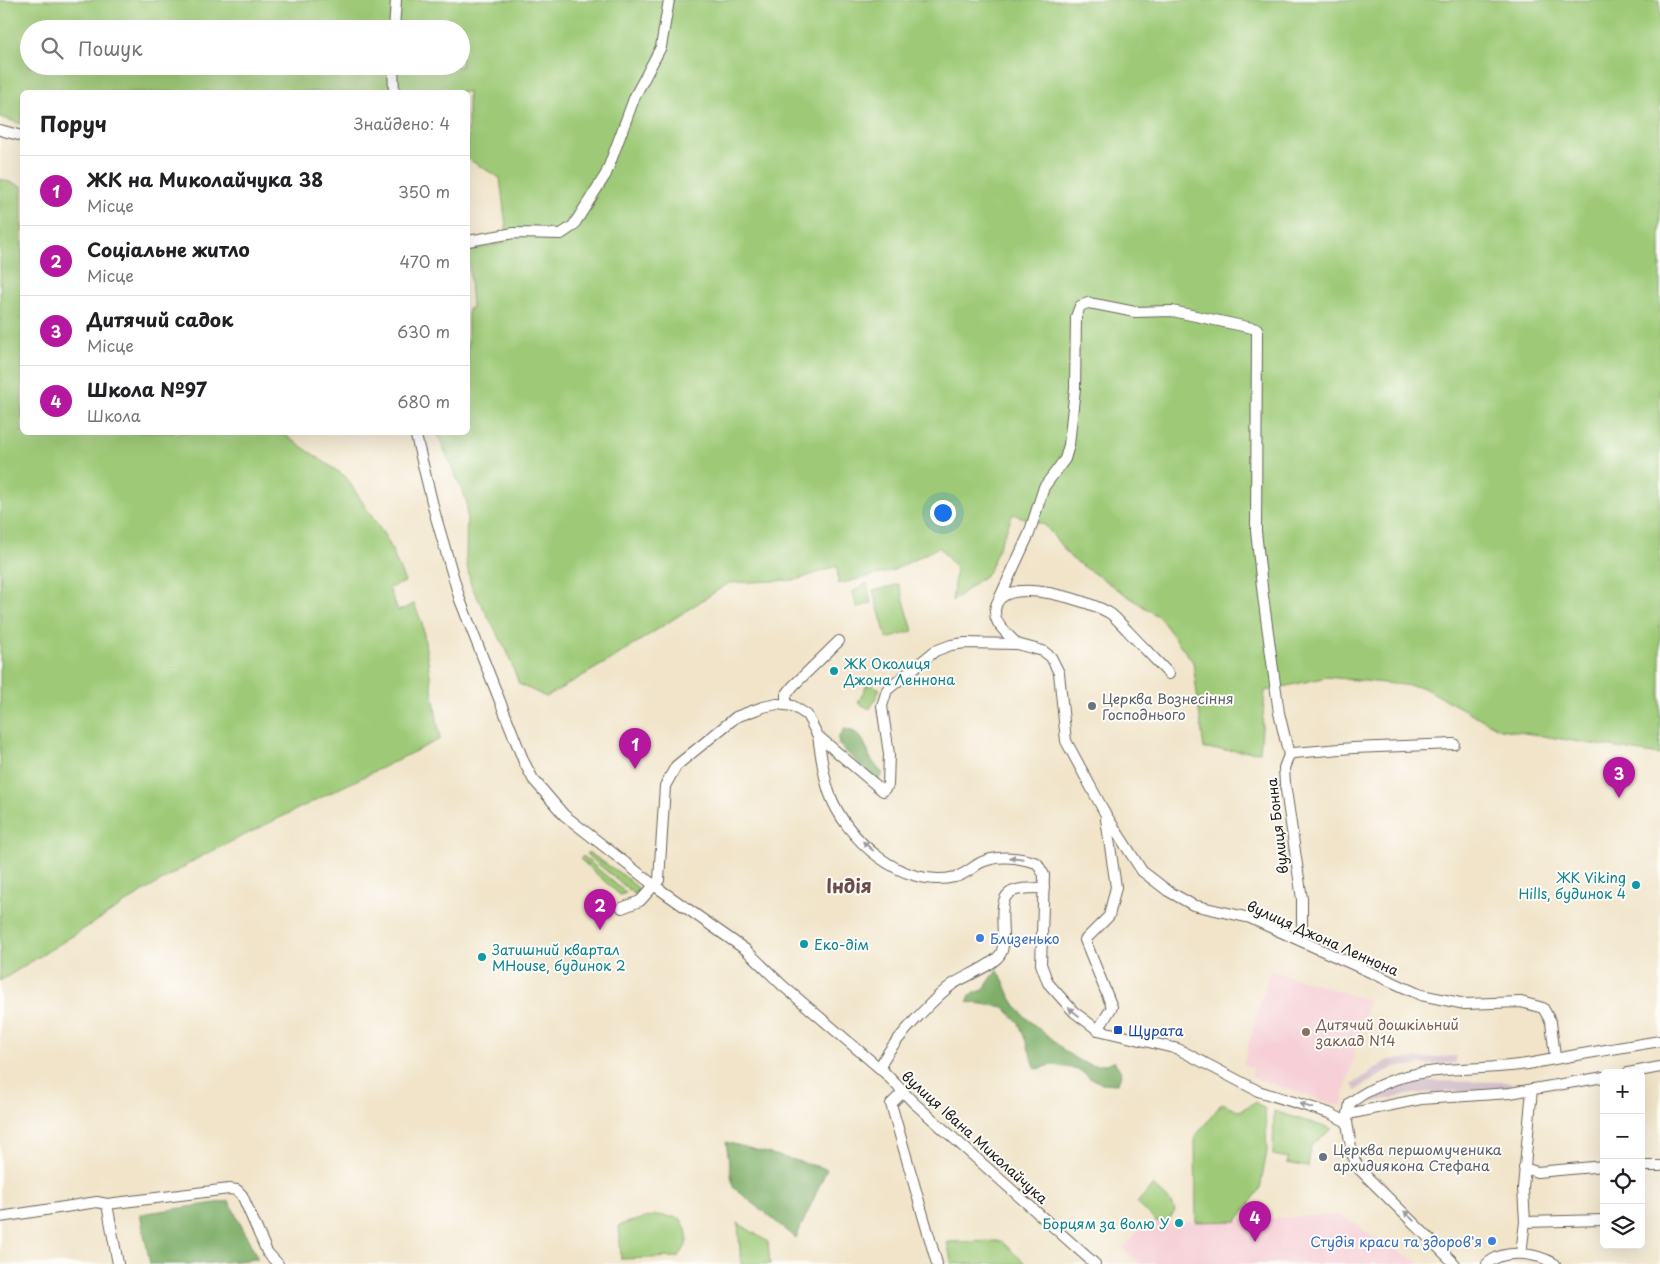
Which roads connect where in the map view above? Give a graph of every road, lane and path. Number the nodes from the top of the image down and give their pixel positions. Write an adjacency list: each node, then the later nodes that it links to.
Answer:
1 (396, 0): 3 (street)
2 (669, 0): 8 (street)
3 (395, 20)
4 (393, 75): 5 (street)
5 (394, 90)
6 (0, 130): 7 (street)
7 (20, 135)
8 (470, 240)
9 (417, 435): 19 (street)
10 (999, 599): 12 (street, вулиця Джона Леннона); 13 (street); 17 (street, вулиця Бонна)
11 (839, 641): 14 (street)
12 (1017, 644): 15 (street, вулиця Джона Леннона); 18 (street, вулиця Джона Леннона)
13 (1169, 674)
14 (786, 705): 15 (street); 19 (street)
15 (818, 736): 20 (street, one-way to 15)
16 (1454, 744): 17 (street)
17 (1288, 755): 22 (street, вулиця Бонна)
18 (1106, 815): 22 (street, вулиця Джона Леннона); 23 (street)
19 (655, 886): 21 (street); 28 (street)
20 (1044, 888): 23 (street, one-way to 20); 28 (street, вулиця Івана Миколайчука)
21 (622, 908)
22 (1302, 941): 25 (street, вулиця Джона Леннона)
23 (1098, 1030): 32 (street, one-way to 23)
24 (1660, 1041): 25 (street)
25 (1555, 1057): 32 (street)
26 (1660, 1067): 27 (street)
27 (1645, 1070)
28 (884, 1072): 31 (street, вулиця Івана Миколайчука)
29 (1600, 1078): 30 (street)
30 (1532, 1089): 32 (street); 36 (street)
31 (903, 1092): 44 (street); 45 (street, вулиця Івана Миколайчука)
32 (1348, 1118): 46 (street, one-way to 32)
33 (1600, 1166): 36 (street)
34 (1645, 1166): 35 (street)
35 (1660, 1166)
36 (1524, 1168): 40 (street)
37 (107, 1204): 38 (street); 42 (street); 43 (street)
38 (0, 1217)
39 (1600, 1220): 40 (street)
40 (1525, 1222): 41 (street)
41 (1521, 1253): 47 (street); 48 (street)
42 (118, 1264)
43 (278, 1264)
44 (937, 1264)
45 (1095, 1264)
46 (1455, 1264)
47 (1487, 1264)
48 (1555, 1264)

